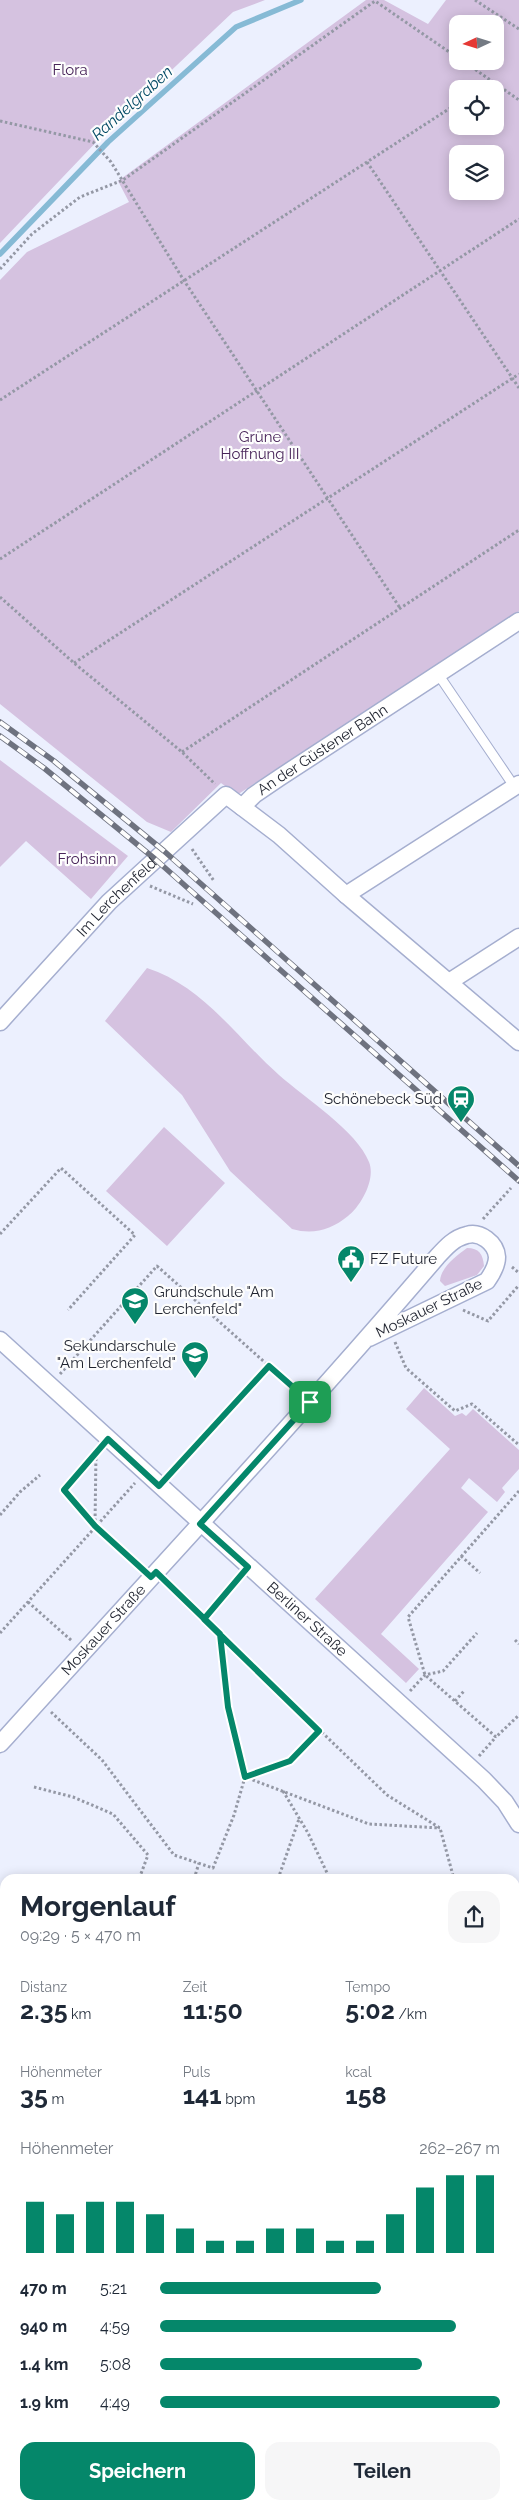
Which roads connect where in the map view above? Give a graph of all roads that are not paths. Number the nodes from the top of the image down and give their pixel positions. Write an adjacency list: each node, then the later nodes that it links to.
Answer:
1 (519, 621): 2 (street, An der Güstener Bahn)
2 (438, 674): 3 (lane); 4 (street, An der Güstener Bahn)
3 (518, 788): 5 (street)
4 (242, 807): 5 (street, An der Güstener Bahn); 8 (street, Im Lerchenfeld)
5 (346, 895): 7 (street, An der Güstener Bahn)
6 (519, 937): 7 (street)
7 (448, 982): 9 (street, An der Güstener Bahn)
8 (0, 1022)
9 (519, 1042)
10 (368, 1338): 10 (street, Moskauer Straße); 12 (street, Moskauer Straße)
11 (0, 1340): 12 (street, Berliner Straße)
12 (200, 1524): 13 (street, Moskauer Straße); 14 (street, Berliner Straße)
13 (0, 1744)
14 (519, 1824)

